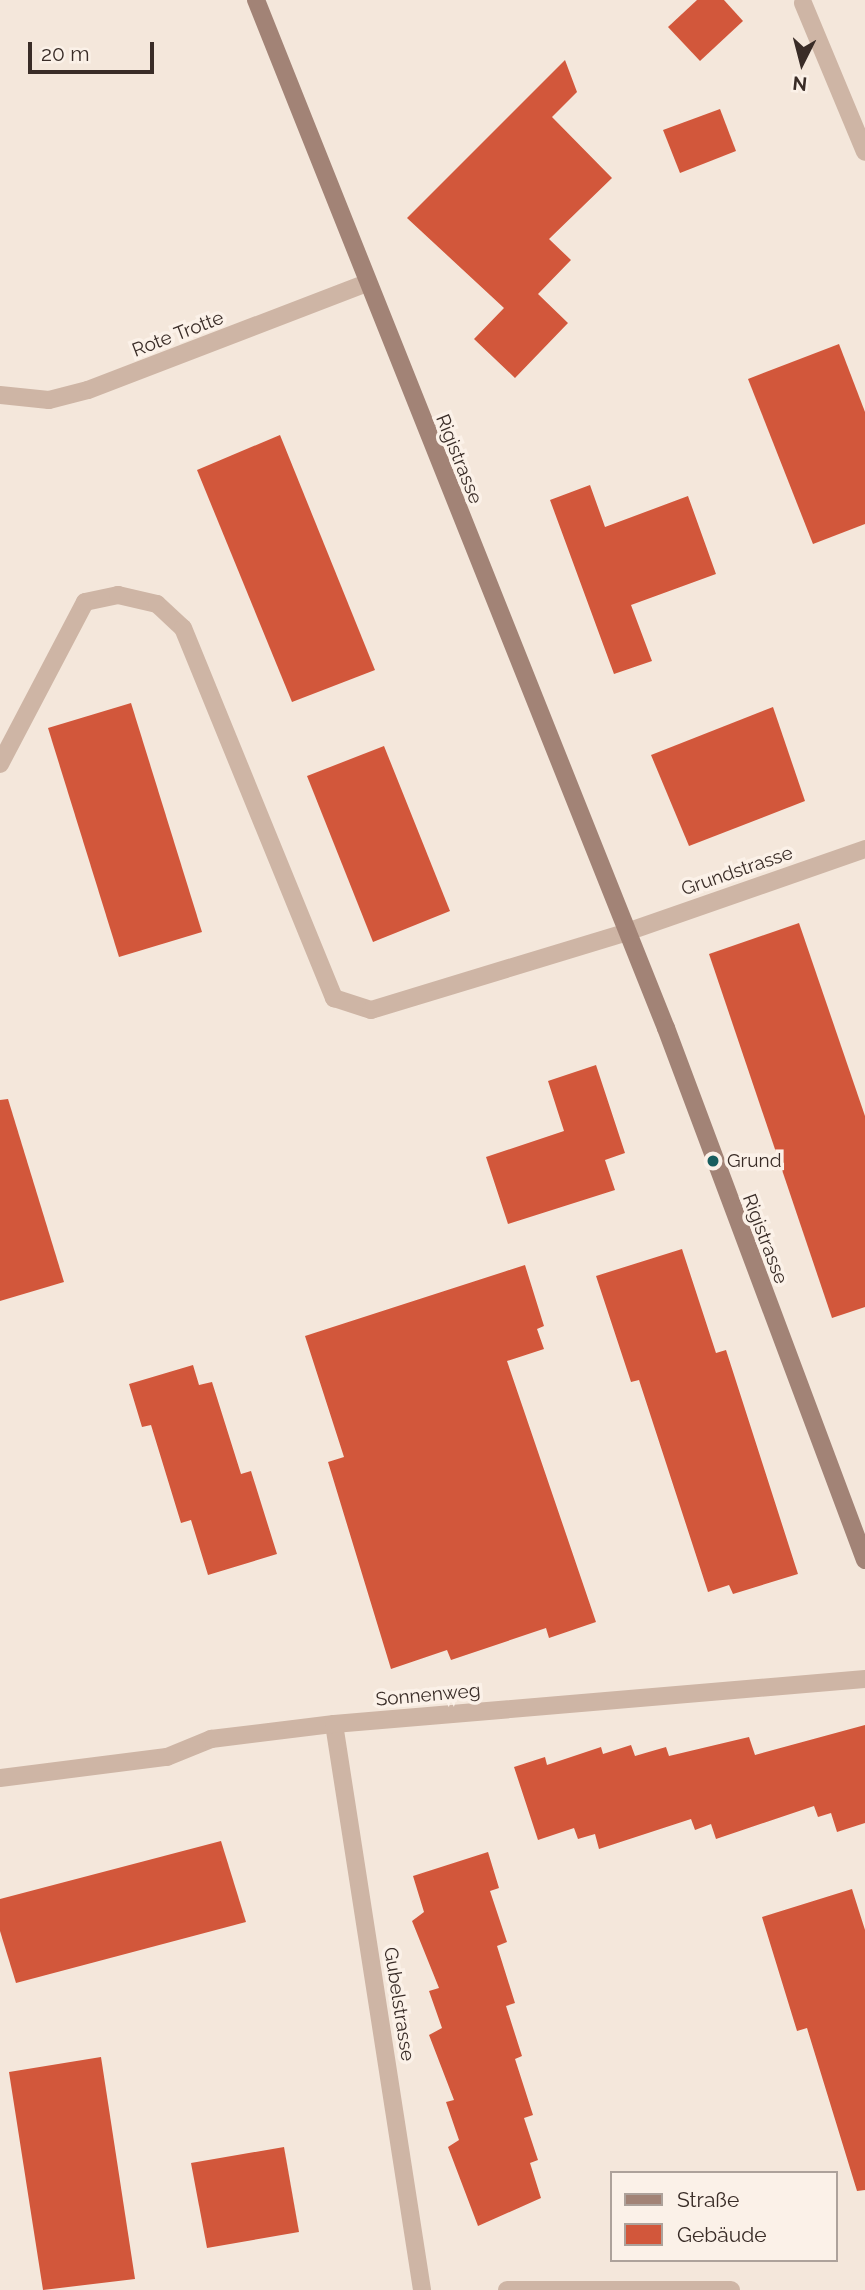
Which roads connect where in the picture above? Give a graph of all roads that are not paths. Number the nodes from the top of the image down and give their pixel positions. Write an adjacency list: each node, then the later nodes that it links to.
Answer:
1 (256, 0): 4 (street, Rigistrasse)
2 (803, 3): 3 (street)
3 (865, 152)
4 (367, 283): 5 (street, Rote Trotte); 8 (street, Rigistrasse)
5 (0, 395)
6 (0, 764): 8 (street)
7 (865, 849): 8 (street, Grundstrasse)
8 (624, 933): 9 (street, Rigistrasse)
9 (865, 1560)
10 (865, 1679): 11 (street, Sonnenweg)
11 (334, 1724): 12 (street, Sonnenweg); 13 (street, Gubelstrasse)
12 (0, 1778)
13 (422, 2290)
14 (507, 2290): 15 (street)
15 (732, 2290)

